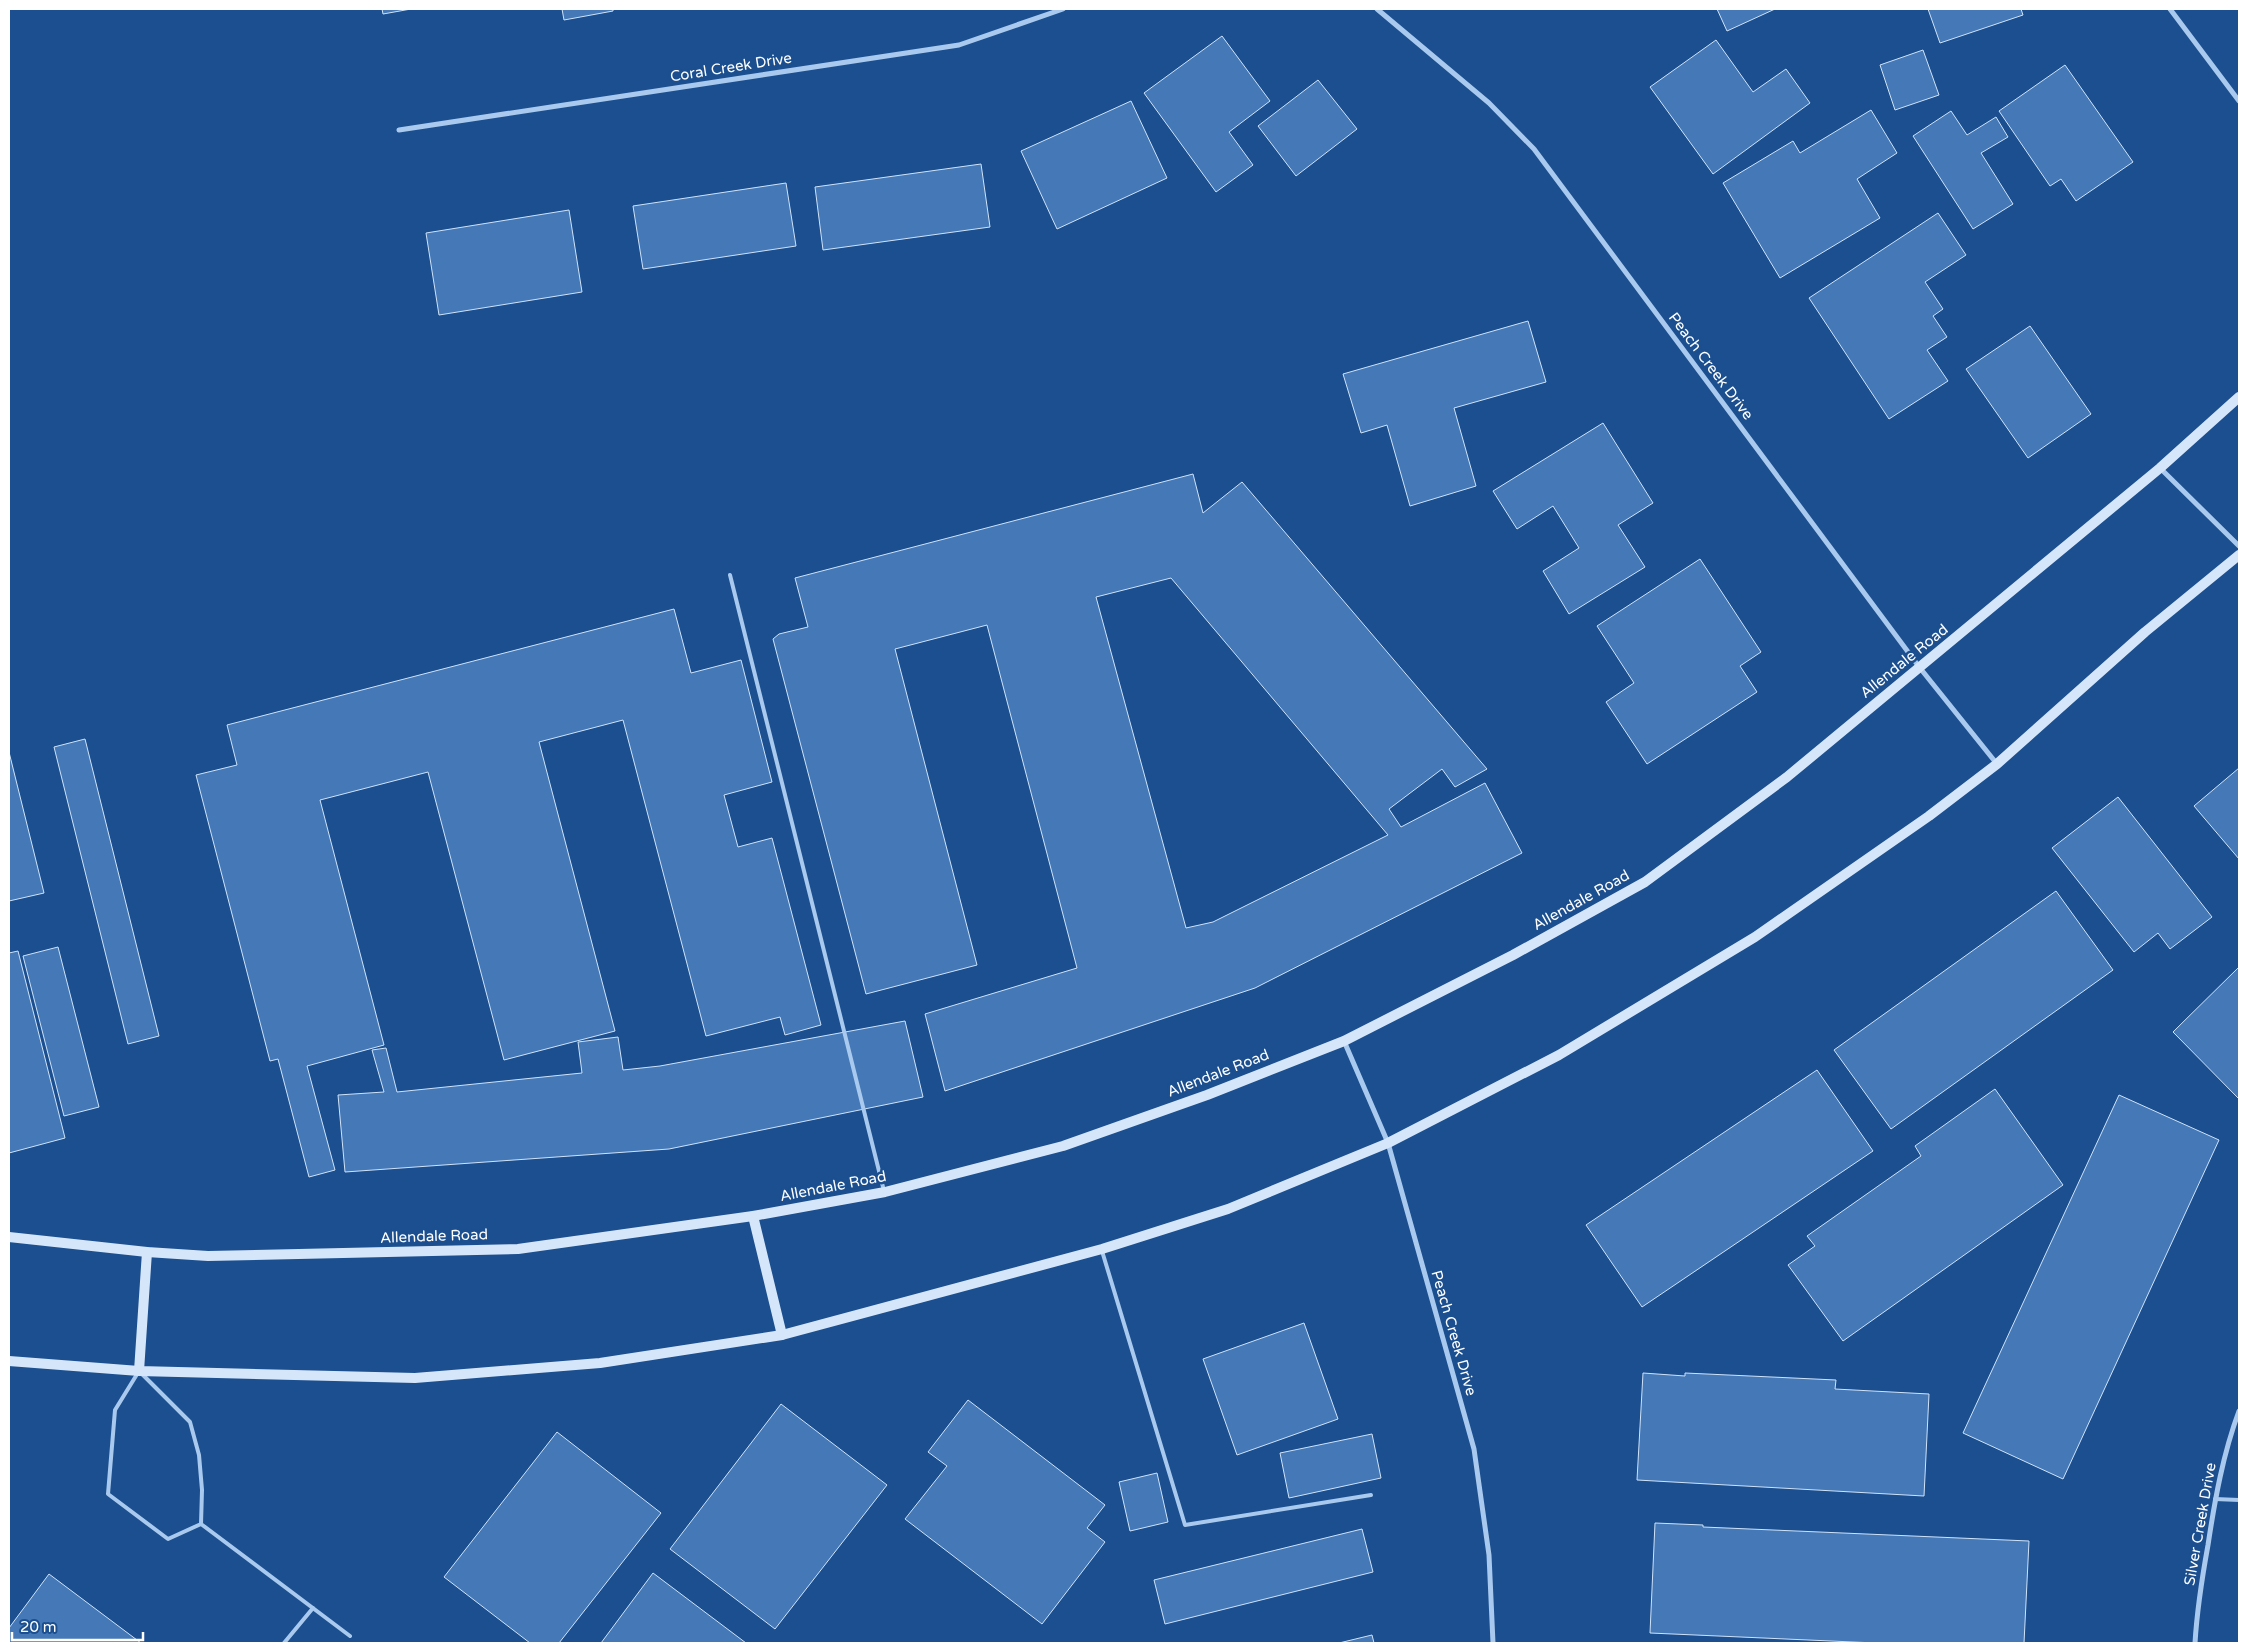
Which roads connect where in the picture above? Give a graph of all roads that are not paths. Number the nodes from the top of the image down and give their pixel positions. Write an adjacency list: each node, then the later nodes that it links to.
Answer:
1 (1063, 9): 5 (street, Coral Creek Drive)
2 (1377, 9): 11 (street, Peach Creek Drive)
3 (2170, 9): 4 (street)
4 (2239, 101)
5 (399, 130)
6 (2239, 397): 7 (main road, Allendale Road)
7 (2160, 468): 8 (street); 11 (main road, Allendale Road)
8 (2239, 546)
9 (2239, 555): 12 (main road)
10 (730, 575): 15 (lane)
11 (1920, 668): 12 (street, Peach Creek Drive); 13 (main road, Allendale Road)
12 (1997, 764): 14 (main road)
13 (1344, 1041): 14 (street, Peach Creek Drive); 15 (main road, Allendale Road)
14 (1388, 1142): 18 (main road); 31 (street, Peach Creek Drive)
15 (885, 1192): 16 (main road, Allendale Road)
16 (753, 1216): 19 (main road, Allendale Road); 20 (main road)
17 (9, 1237): 19 (main road, Allendale Road)
18 (1102, 1249): 20 (main road); 24 (lane)
19 (147, 1252): 22 (main road)
20 (782, 1335): 22 (main road)
21 (9, 1361): 22 (main road)
22 (140, 1371): 27 (lane); 27 (lane)
23 (2239, 1411): 25 (street, Silver Creek Drive)
24 (1371, 1495)
25 (2215, 1498): 26 (lane); 32 (street, Silver Creek Drive)
26 (2239, 1500)
27 (201, 1524): 28 (lane)
28 (313, 1608): 29 (lane); 30 (lane)
29 (350, 1636)
30 (284, 1643)
31 (1493, 1643)
32 (2195, 1643)

